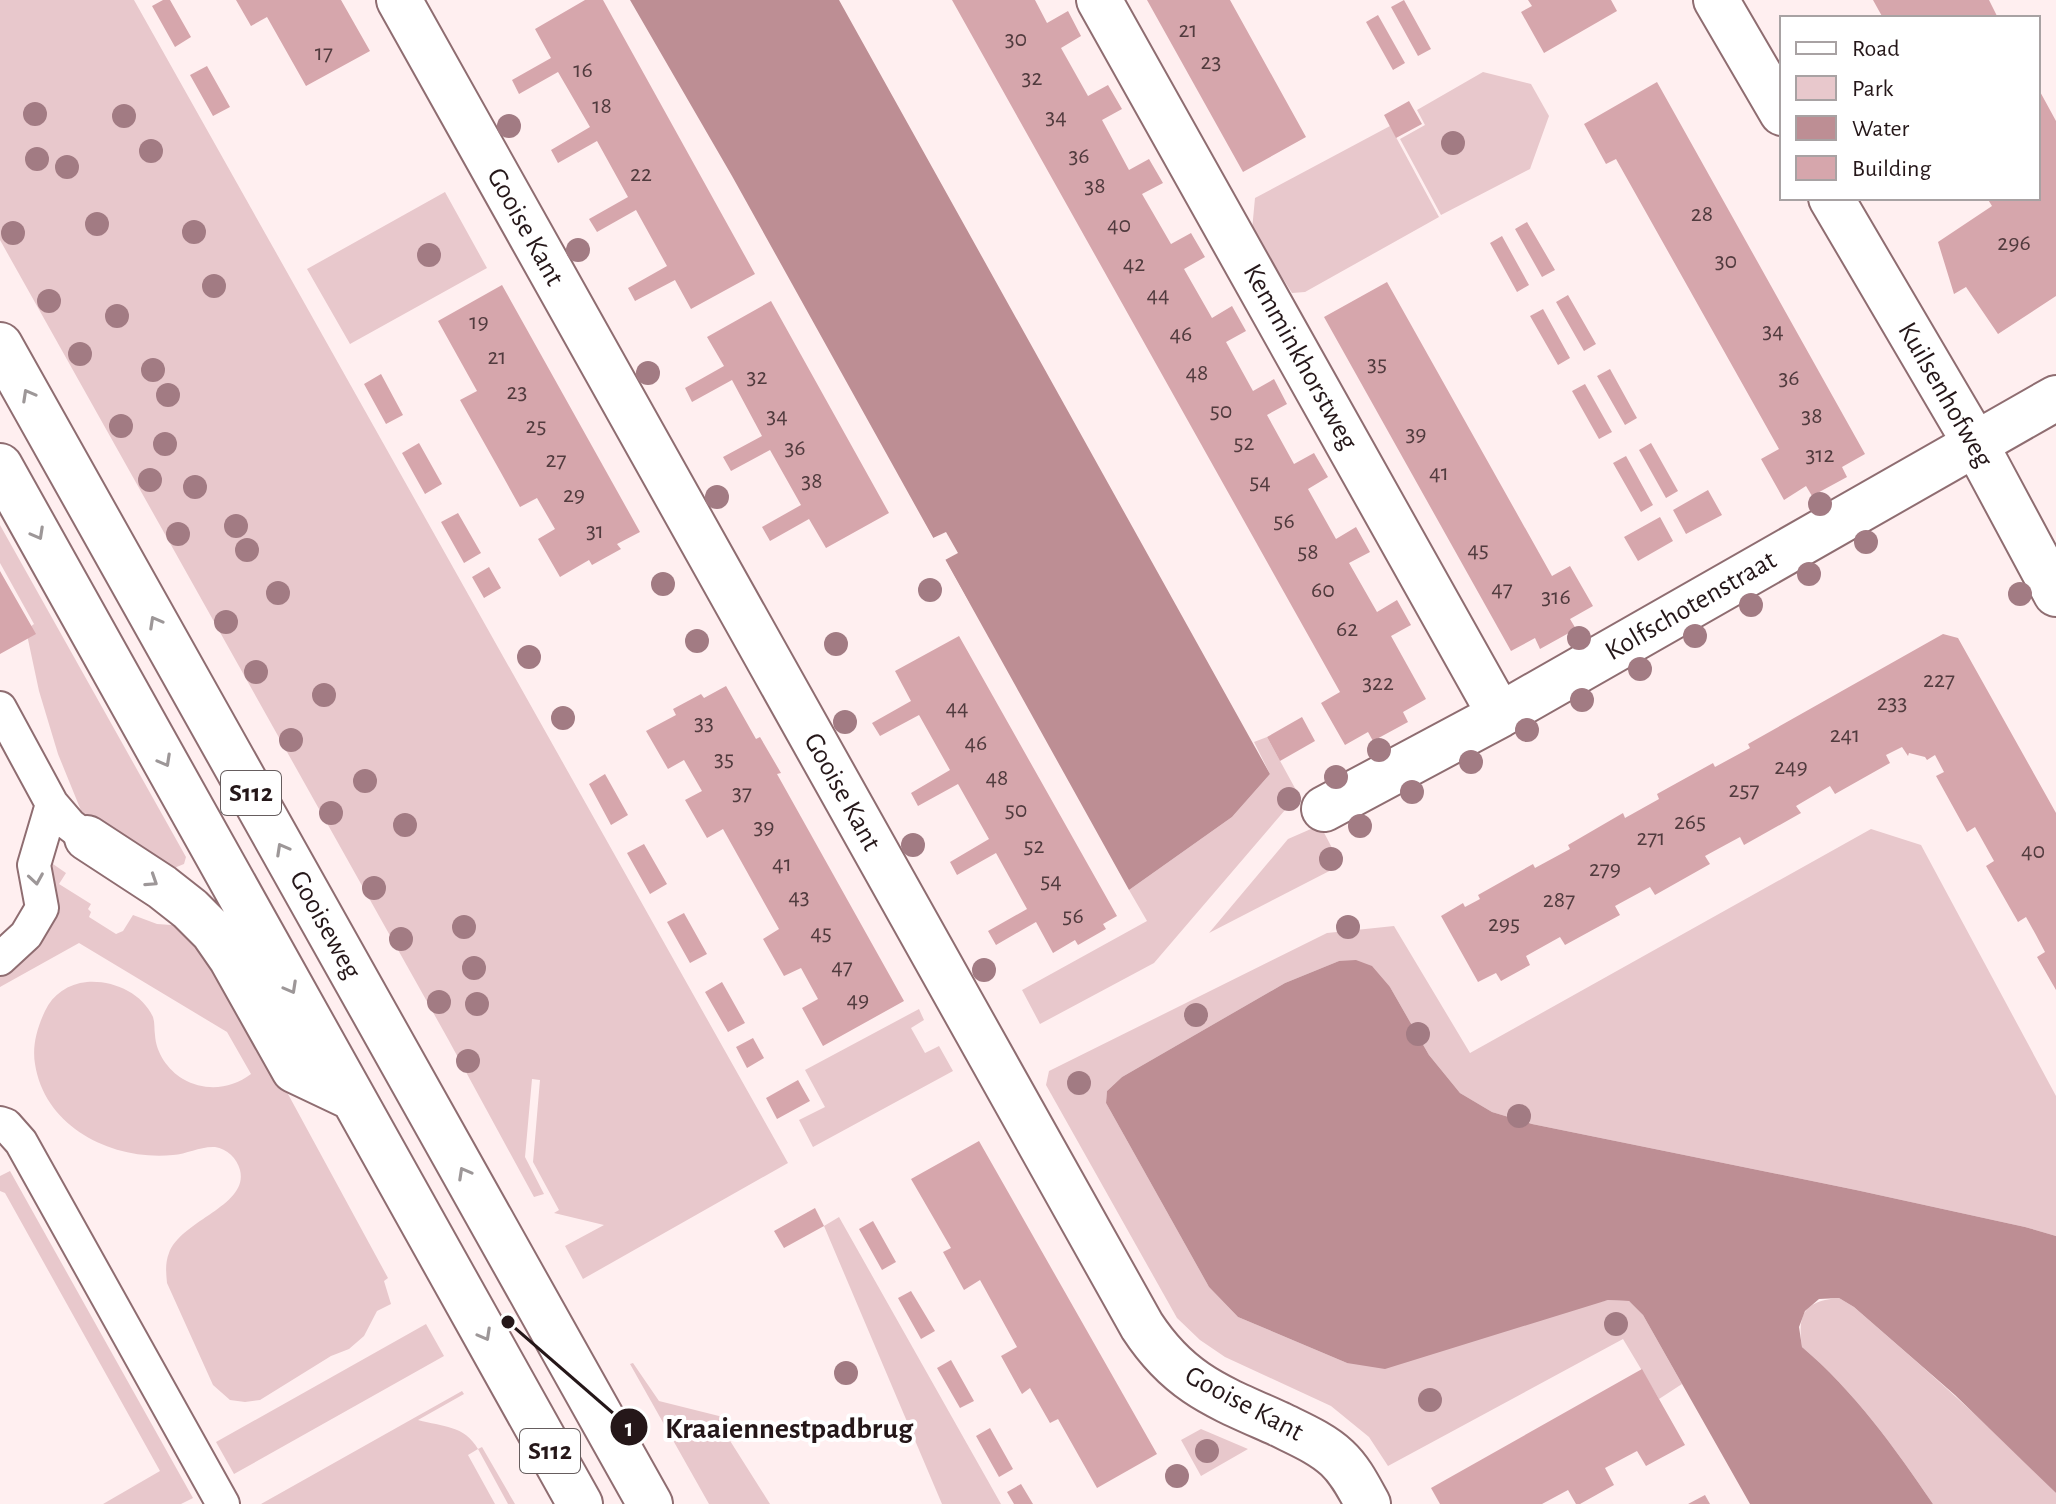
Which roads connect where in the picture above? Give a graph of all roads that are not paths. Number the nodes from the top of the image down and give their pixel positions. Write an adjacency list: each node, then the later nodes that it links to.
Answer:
1 (399, 0): 22 (main road, Gooise Kant)
2 (1099, 0): 12 (main road, Kemminkhorstweg)
3 (1716, 0): 4 (main road)
4 (1780, 110)
5 (1832, 200): 8 (main road, Kuilsenhofweg)
6 (0, 345): 21 (main road, Gooiseweg / S112, one-way to 6)
7 (2056, 398): 8 (main road, Kolfschotenstraat)
8 (1975, 443): 10 (main road, Kuilsenhofweg); 12 (main road, Kolfschotenstraat)
9 (0, 466): 17 (main road, S112, one-way to 17)
10 (2056, 594)
11 (0, 708): 13 (lane)
12 (1500, 715): 14 (main road, Kolfschotenstraat)
13 (52, 804): 15 (lane); 16 (lane, one-way to 16)
14 (1324, 809)
15 (87, 838): 17 (main road, one-way to 17)
16 (0, 959)
17 (353, 1098): 20 (main road, S112, one-way to 20)
18 (0, 1123): 19 (lane)
19 (223, 1504)
20 (580, 1504)
21 (650, 1504)
22 (1368, 1504)

